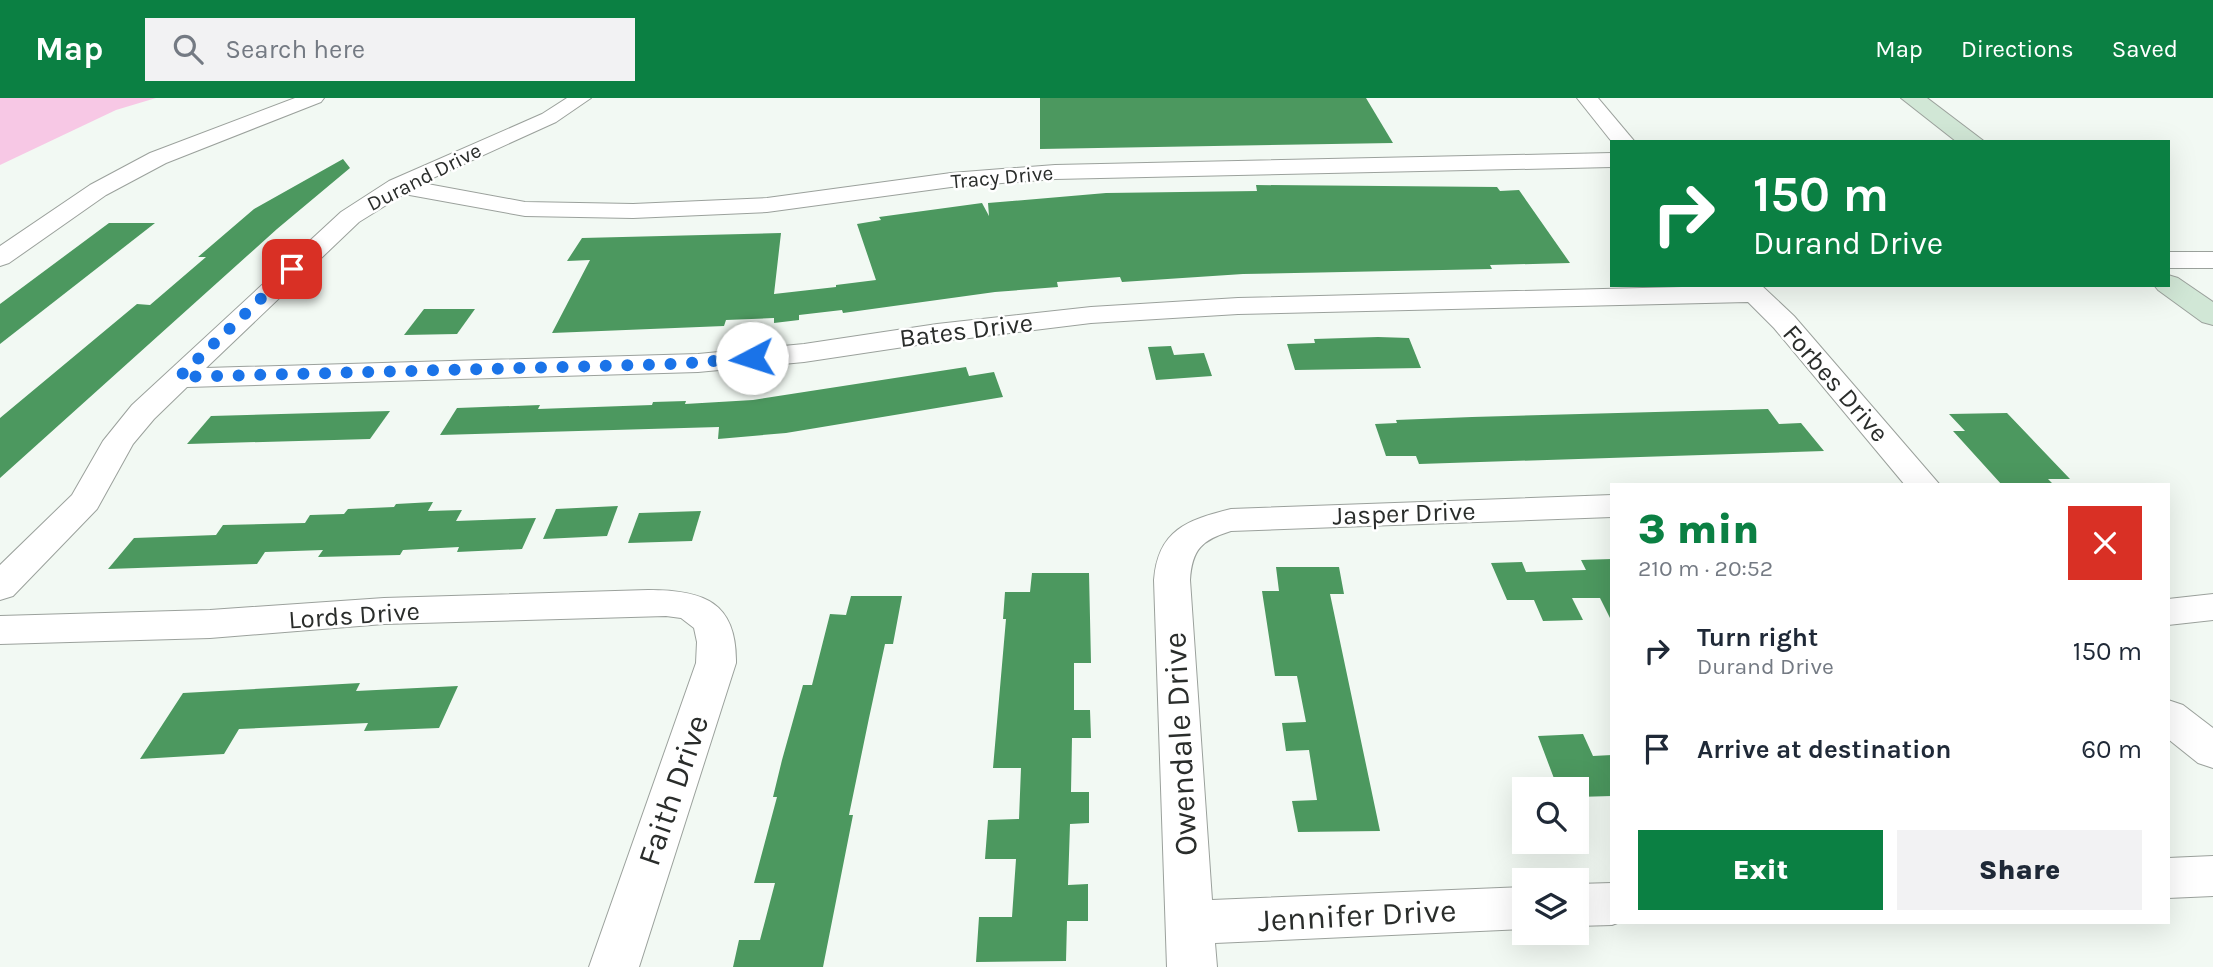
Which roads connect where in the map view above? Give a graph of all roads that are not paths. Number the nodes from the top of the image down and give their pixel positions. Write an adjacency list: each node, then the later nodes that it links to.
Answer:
1 (314, 98): 9 (street)
2 (581, 98): 8 (street, Durand Drive)
3 (1587, 98): 5 (street)
4 (1912, 98): 6 (main road)
5 (1622, 140)
6 (1970, 140)
7 (1610, 160): 8 (street, Tracy Drive)
8 (397, 186): 15 (street, Durand Drive)
9 (0, 258)
10 (2170, 260): 11 (street)
11 (2213, 260)
12 (2170, 285): 14 (main road)
13 (1750, 290): 15 (street, Bates Drive); 16 (street, Forbes Drive)
14 (2213, 316)
15 (179, 377): 19 (street, Durand Drive)
16 (1921, 483)
17 (1610, 506): 18 (street, Jasper Drive)
18 (1198, 530): 31 (street, Owendale Drive)
19 (0, 587)
20 (2213, 607): 21 (street)
21 (2170, 611)
22 (706, 614): 23 (street, Lords Drive); 32 (street, Faith Drive)
23 (0, 630)
24 (2170, 718): 25 (street)
25 (2213, 751)
26 (2213, 876): 27 (street)
27 (2170, 878)
28 (1610, 904): 29 (street)
29 (1589, 905)
30 (1512, 909): 31 (street, Jennifer Drive)
31 (1190, 945)
32 (614, 967)

